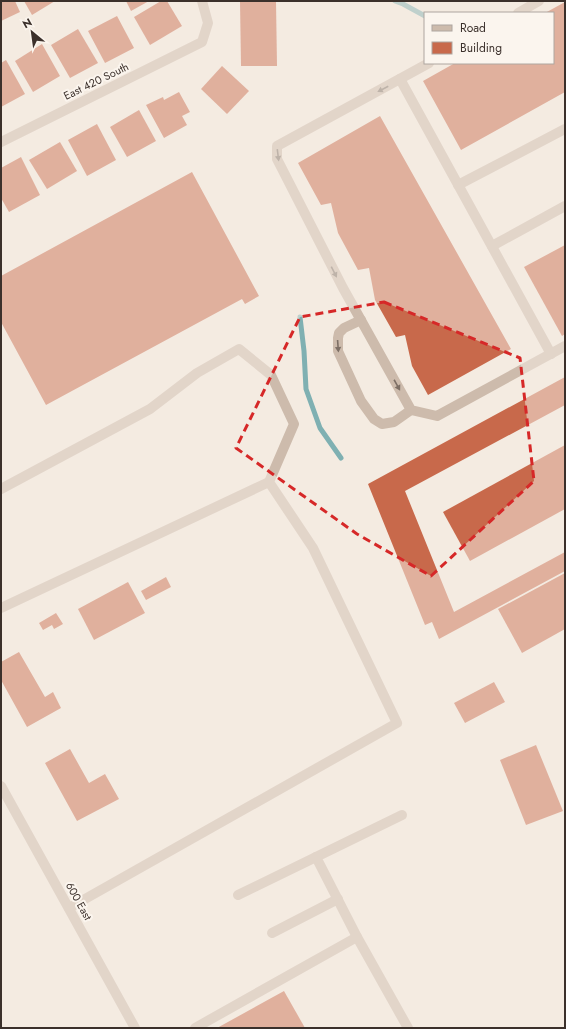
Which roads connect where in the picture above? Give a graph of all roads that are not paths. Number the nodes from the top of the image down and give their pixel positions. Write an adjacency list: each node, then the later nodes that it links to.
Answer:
1 (202, 1): 7 (street, East 420 South)
2 (539, 1): 3 (street)
3 (520, 12)
4 (427, 64): 5 (street)
5 (400, 79): 8 (street); 11 (street, one-way to 11)
6 (565, 129): 8 (street)
7 (1, 142)
8 (458, 185): 10 (street)
9 (565, 206): 10 (street)
10 (492, 246): 13 (street)
11 (361, 320): 14 (street, one-way to 14); 14 (street, one-way to 14)
12 (565, 346): 13 (street)
13 (551, 354): 14 (street)
14 (411, 410)
15 (269, 482): 16 (street); 17 (street); 23 (street)
16 (1, 489)
17 (1, 608)
18 (1, 786): 23 (street, 600 East)
19 (402, 815): 20 (street)
20 (316, 857): 21 (street); 22 (street)
21 (238, 895)
22 (338, 899): 24 (street); 25 (street)
23 (69, 908): 26 (street, 600 East)
24 (272, 933)
25 (358, 938): 27 (street); 28 (street)
26 (136, 1028)
27 (195, 1028)
28 (408, 1028)

